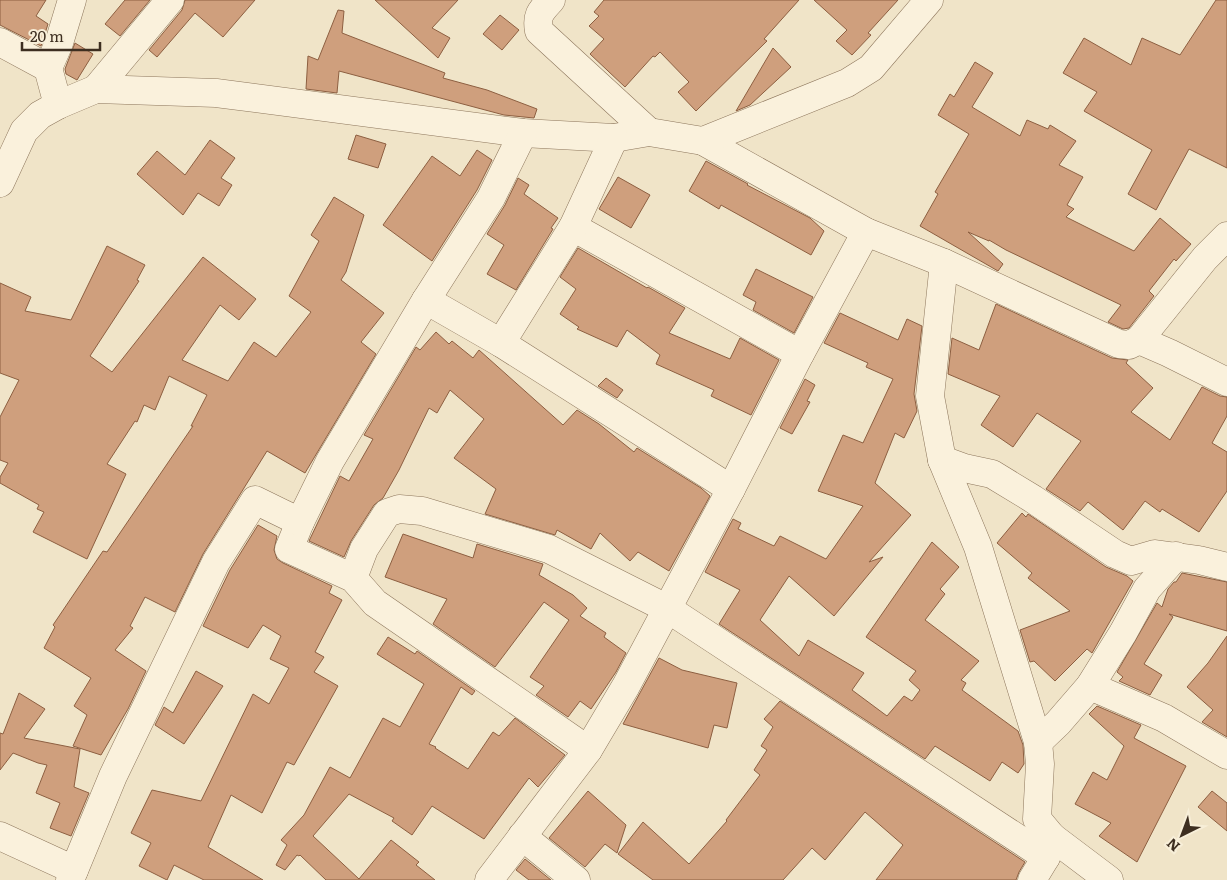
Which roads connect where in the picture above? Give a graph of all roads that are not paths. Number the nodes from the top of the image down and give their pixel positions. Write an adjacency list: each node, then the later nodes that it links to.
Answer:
1 (72, 0): 6 (street)
2 (170, 0): 7 (street)
3 (551, 0): 9 (street)
4 (929, 0): 12 (street)
5 (0, 42): 6 (street)
6 (48, 68): 8 (street)
7 (96, 89): 8 (street); 10 (street)
8 (58, 104): 13 (street)
9 (649, 132): 11 (street); 12 (street)
10 (523, 133): 11 (street); 18 (street)
11 (614, 138): 14 (street)
12 (703, 141): 15 (street)
13 (0, 183)
14 (573, 227): 20 (street); 21 (street)
15 (866, 232): 17 (street); 21 (street)
16 (1227, 236): 19 (street)
17 (944, 263): 19 (street); 23 (street)
18 (426, 300): 20 (street); 25 (street)
19 (1139, 340): 22 (street)
20 (501, 343): 24 (street)
21 (800, 354): 24 (street)
22 (1227, 382)
23 (942, 460): 26 (street); 31 (street)
24 (731, 489): 29 (street)
25 (300, 522): 28 (street); 37 (street)
26 (1176, 556): 27 (street); 30 (street)
27 (1227, 567)
28 (353, 578): 29 (street); 32 (street)
29 (668, 609): 32 (street); 36 (street)
30 (1090, 686): 31 (street); 33 (street)
31 (1038, 742): 36 (street)
32 (588, 750): 35 (street)
33 (1227, 755)
34 (0, 836): 37 (street)
35 (522, 836): 38 (street); 39 (street)
36 (1049, 848): 40 (street); 41 (street)
37 (72, 875)
38 (489, 880)
39 (576, 880)
40 (1032, 880)
41 (1109, 880)

